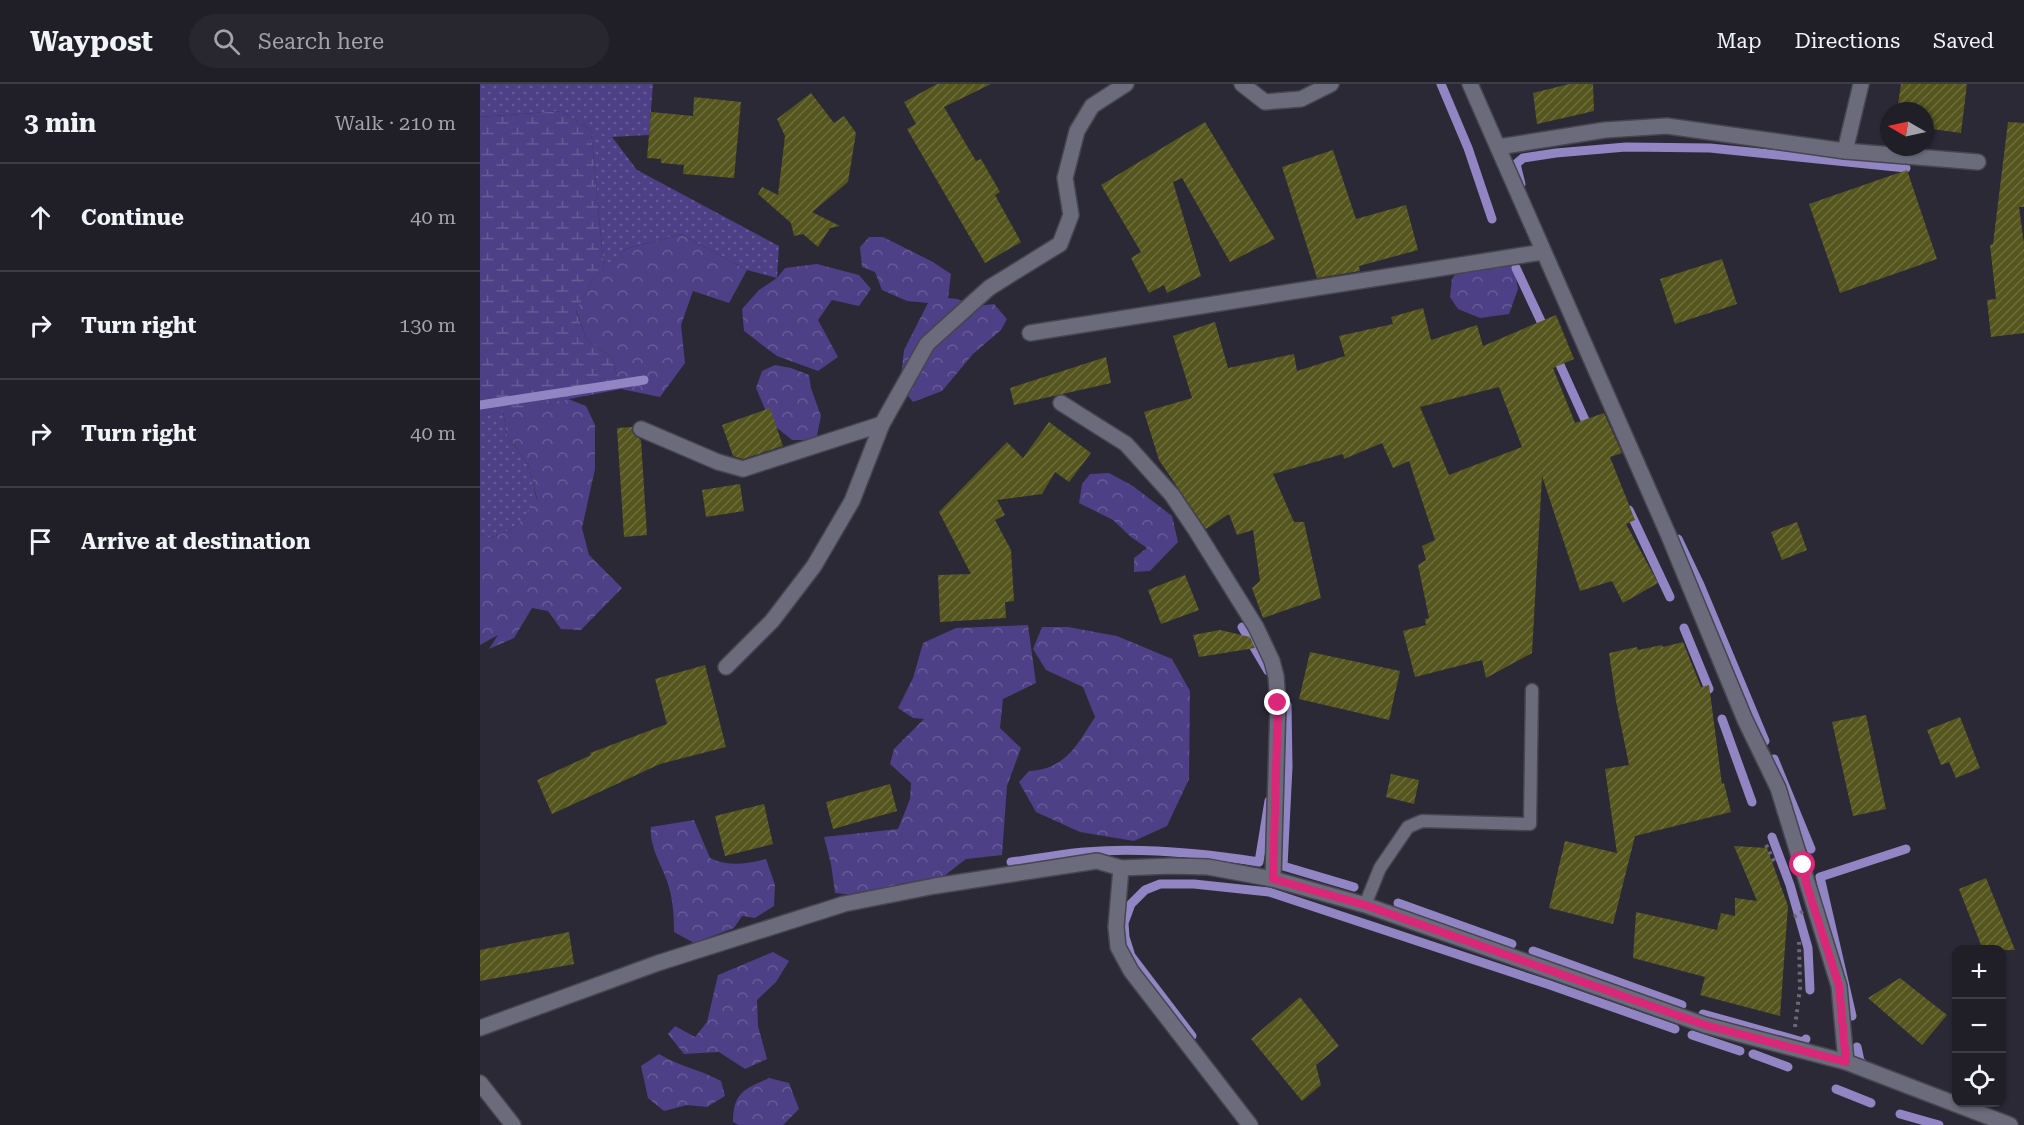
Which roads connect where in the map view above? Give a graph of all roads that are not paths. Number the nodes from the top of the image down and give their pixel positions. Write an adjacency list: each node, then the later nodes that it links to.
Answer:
1 (1126, 84): 12 (street)
2 (1242, 84): 3 (street)
3 (1331, 84)
4 (1470, 84): 6 (street)
5 (1861, 84): 7 (street)
6 (1498, 147): 7 (street); 9 (street)
7 (1845, 151): 8 (street)
8 (1978, 162)
9 (1543, 252): 10 (street); 20 (street)
10 (1030, 333)
11 (1061, 403): 17 (street)
12 (882, 424): 13 (street); 14 (street)
13 (641, 429)
14 (726, 667)
15 (1532, 690): 18 (lane)
16 (1121, 868): 17 (street); 19 (street); 23 (street)
17 (1273, 879): 18 (street)
18 (1365, 905): 20 (street)
19 (480, 1028)
20 (1846, 1062): 24 (street)
21 (480, 1083): 22 (street)
22 (513, 1125)
23 (1250, 1125)
24 (2010, 1125)

